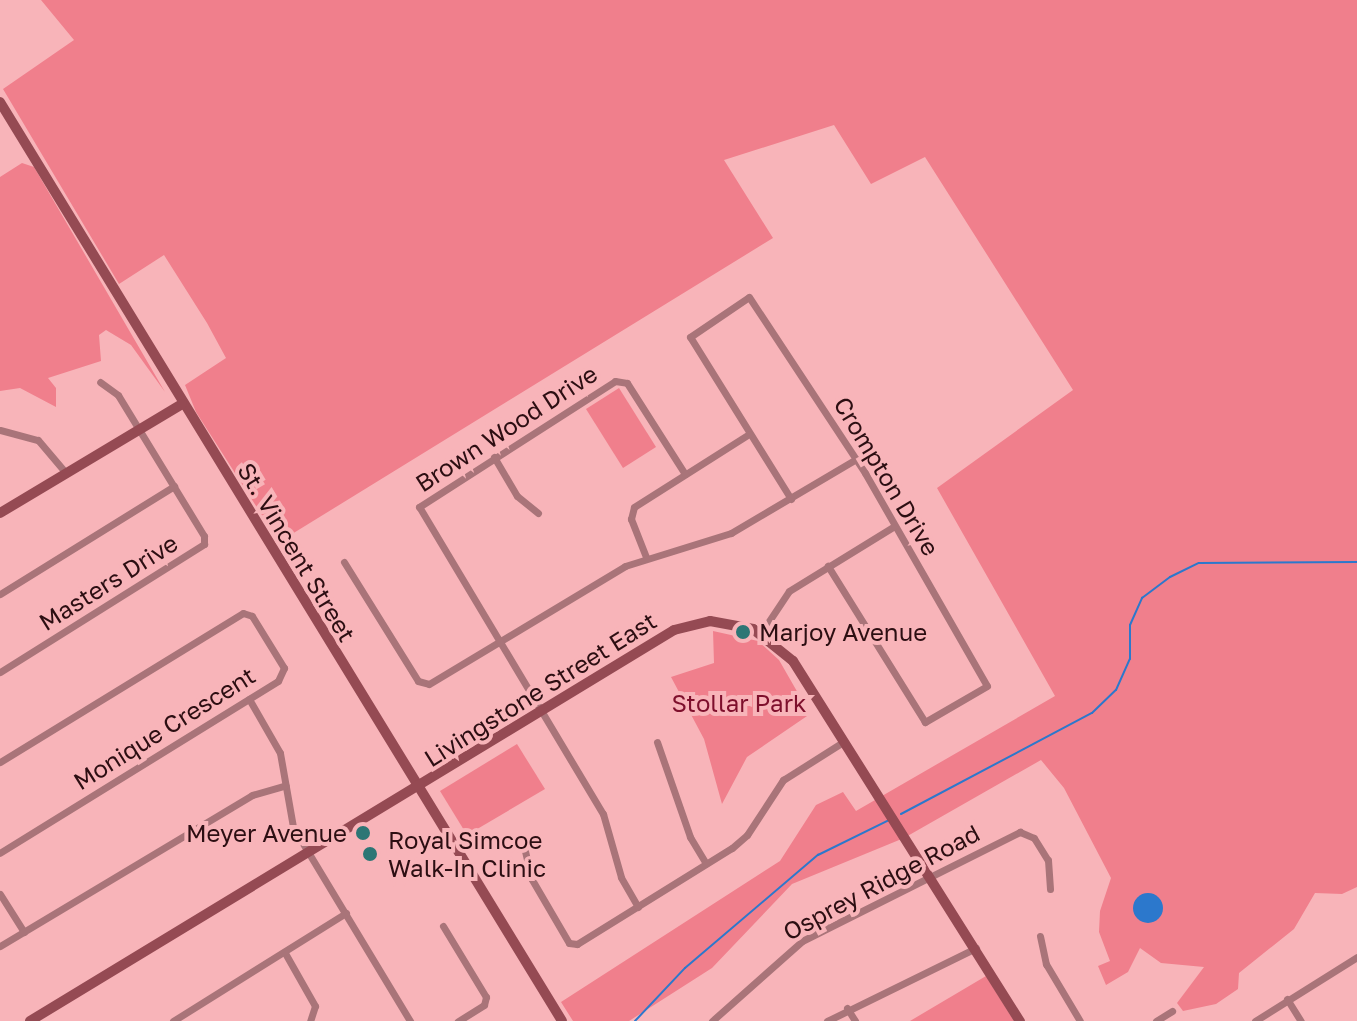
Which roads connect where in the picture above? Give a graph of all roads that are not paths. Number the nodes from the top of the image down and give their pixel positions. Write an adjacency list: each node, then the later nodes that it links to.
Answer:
1 (0, 102): 3 (street, St. Vincent Street)
2 (100, 382): 4 (street, Masters Drive)
3 (182, 404): 4 (street); 29 (street, St. Vincent Street)
4 (138, 428): 9 (street); 11 (street, Masters Drive)
5 (0, 430): 9 (street)
6 (749, 434): 8 (street, Crompton Drive); 10 (street); 12 (street, Crompton Drive)
7 (494, 457): 10 (street, Brown Wood Drive); 14 (street); 21 (street, Brown Wood Drive)
8 (856, 459): 12 (street); 15 (street, Crompton Drive)
9 (65, 472): 13 (street)
10 (685, 474): 16 (street)
11 (174, 486): 19 (street); 22 (street, Masters Drive)
12 (791, 499): 16 (street)
13 (0, 513)
14 (538, 513)
15 (893, 527): 18 (street); 18 (street, Crompton Drive)
16 (646, 557): 21 (street)
17 (344, 562): 21 (street)
18 (828, 566): 20 (street)
19 (0, 594)
20 (761, 633): 24 (street, Livingstone Street East); 26 (street, Livingstone Street East)
21 (501, 642): 24 (street, Brown Wood Drive)
22 (0, 672)
23 (249, 699): 27 (street, Monique Crescent); 28 (street); 31 (street, Monique Crescent)
24 (543, 711): 29 (street, Livingstone Street East); 37 (street, Brown Wood Drive)
25 (657, 742): 33 (street)
26 (843, 742): 33 (street); 34 (street, Livingstone Street East)
27 (0, 762)
28 (286, 785): 32 (street); 40 (street)
29 (417, 788): 32 (street, Livingstone Street East); 54 (street, St. Vincent Street)
30 (525, 851): 37 (street)
31 (0, 853)
32 (309, 854): 38 (street); 49 (street, Livingstone Street East)
33 (706, 864): 37 (street)
34 (934, 878): 35 (street, Osprey Ridge Road); 43 (street, Livingstone Street East); 55 (street, Osprey Ridge Road)
35 (1050, 889)
36 (0, 894): 40 (street)
37 (638, 907)
38 (346, 913): 44 (street); 52 (street)
39 (443, 926): 53 (street)
40 (24, 932): 42 (street)
41 (1040, 936): 59 (street)
42 (0, 946)
43 (976, 948): 47 (street); 58 (street, Livingstone Street East)
44 (285, 953): 50 (street); 51 (street)
45 (1357, 957): 46 (street)
46 (1287, 999): 61 (street); 62 (street)
47 (847, 1008): 56 (street); 57 (street)
48 (1172, 1011): 60 (street)
49 (30, 1021)
50 (173, 1021)
51 (310, 1021)
52 (410, 1021)
53 (458, 1021)
54 (562, 1021)
55 (712, 1021)
56 (827, 1021)
57 (855, 1021)
58 (1020, 1021)
59 (1080, 1021)
60 (1156, 1021)
61 (1255, 1021)
62 (1301, 1021)

